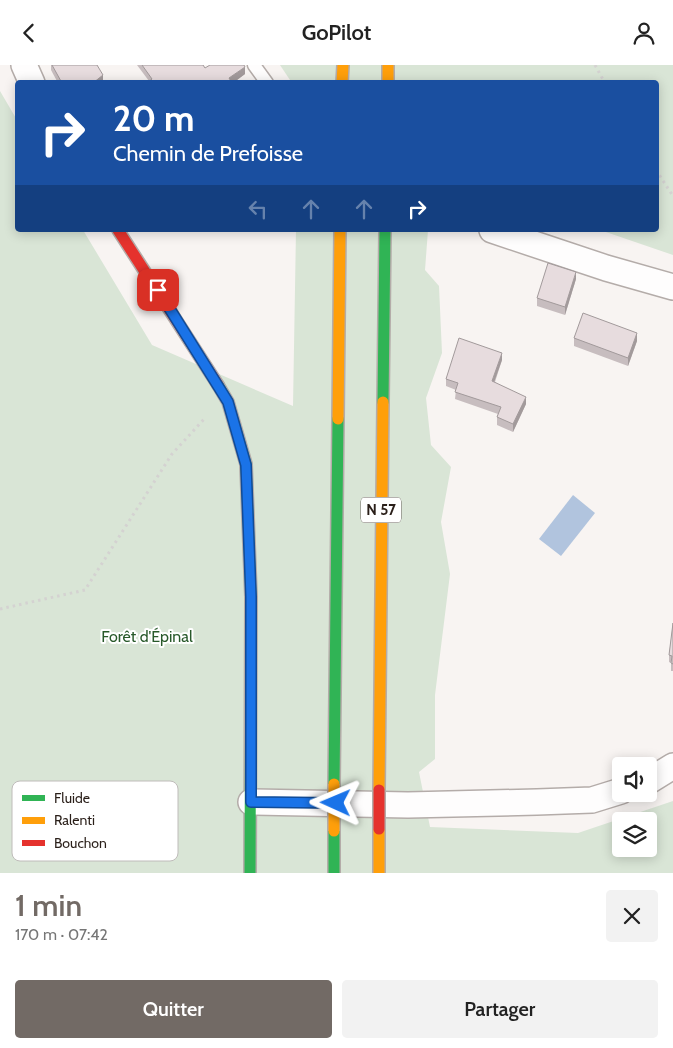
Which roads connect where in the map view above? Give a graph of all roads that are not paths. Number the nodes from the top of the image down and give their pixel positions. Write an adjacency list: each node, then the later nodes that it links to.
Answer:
1 (24, 65): 5 (street)
2 (254, 65): 6 (lane)
3 (343, 65): 7 (main road)
4 (388, 65): 8 (main road)
5 (31, 80)
6 (265, 80)
7 (342, 80)
8 (388, 80)
9 (119, 232): 17 (main road)
10 (340, 232): 19 (main road, bridge)
11 (385, 232): 20 (main road, N 57, bridge)
12 (498, 232): 13 (street)
13 (673, 287)
14 (673, 766): 15 (street)
15 (657, 776)
16 (612, 793): 17 (street)
17 (251, 802): 18 (main road)
18 (250, 873)
19 (334, 873)
20 (379, 873)

